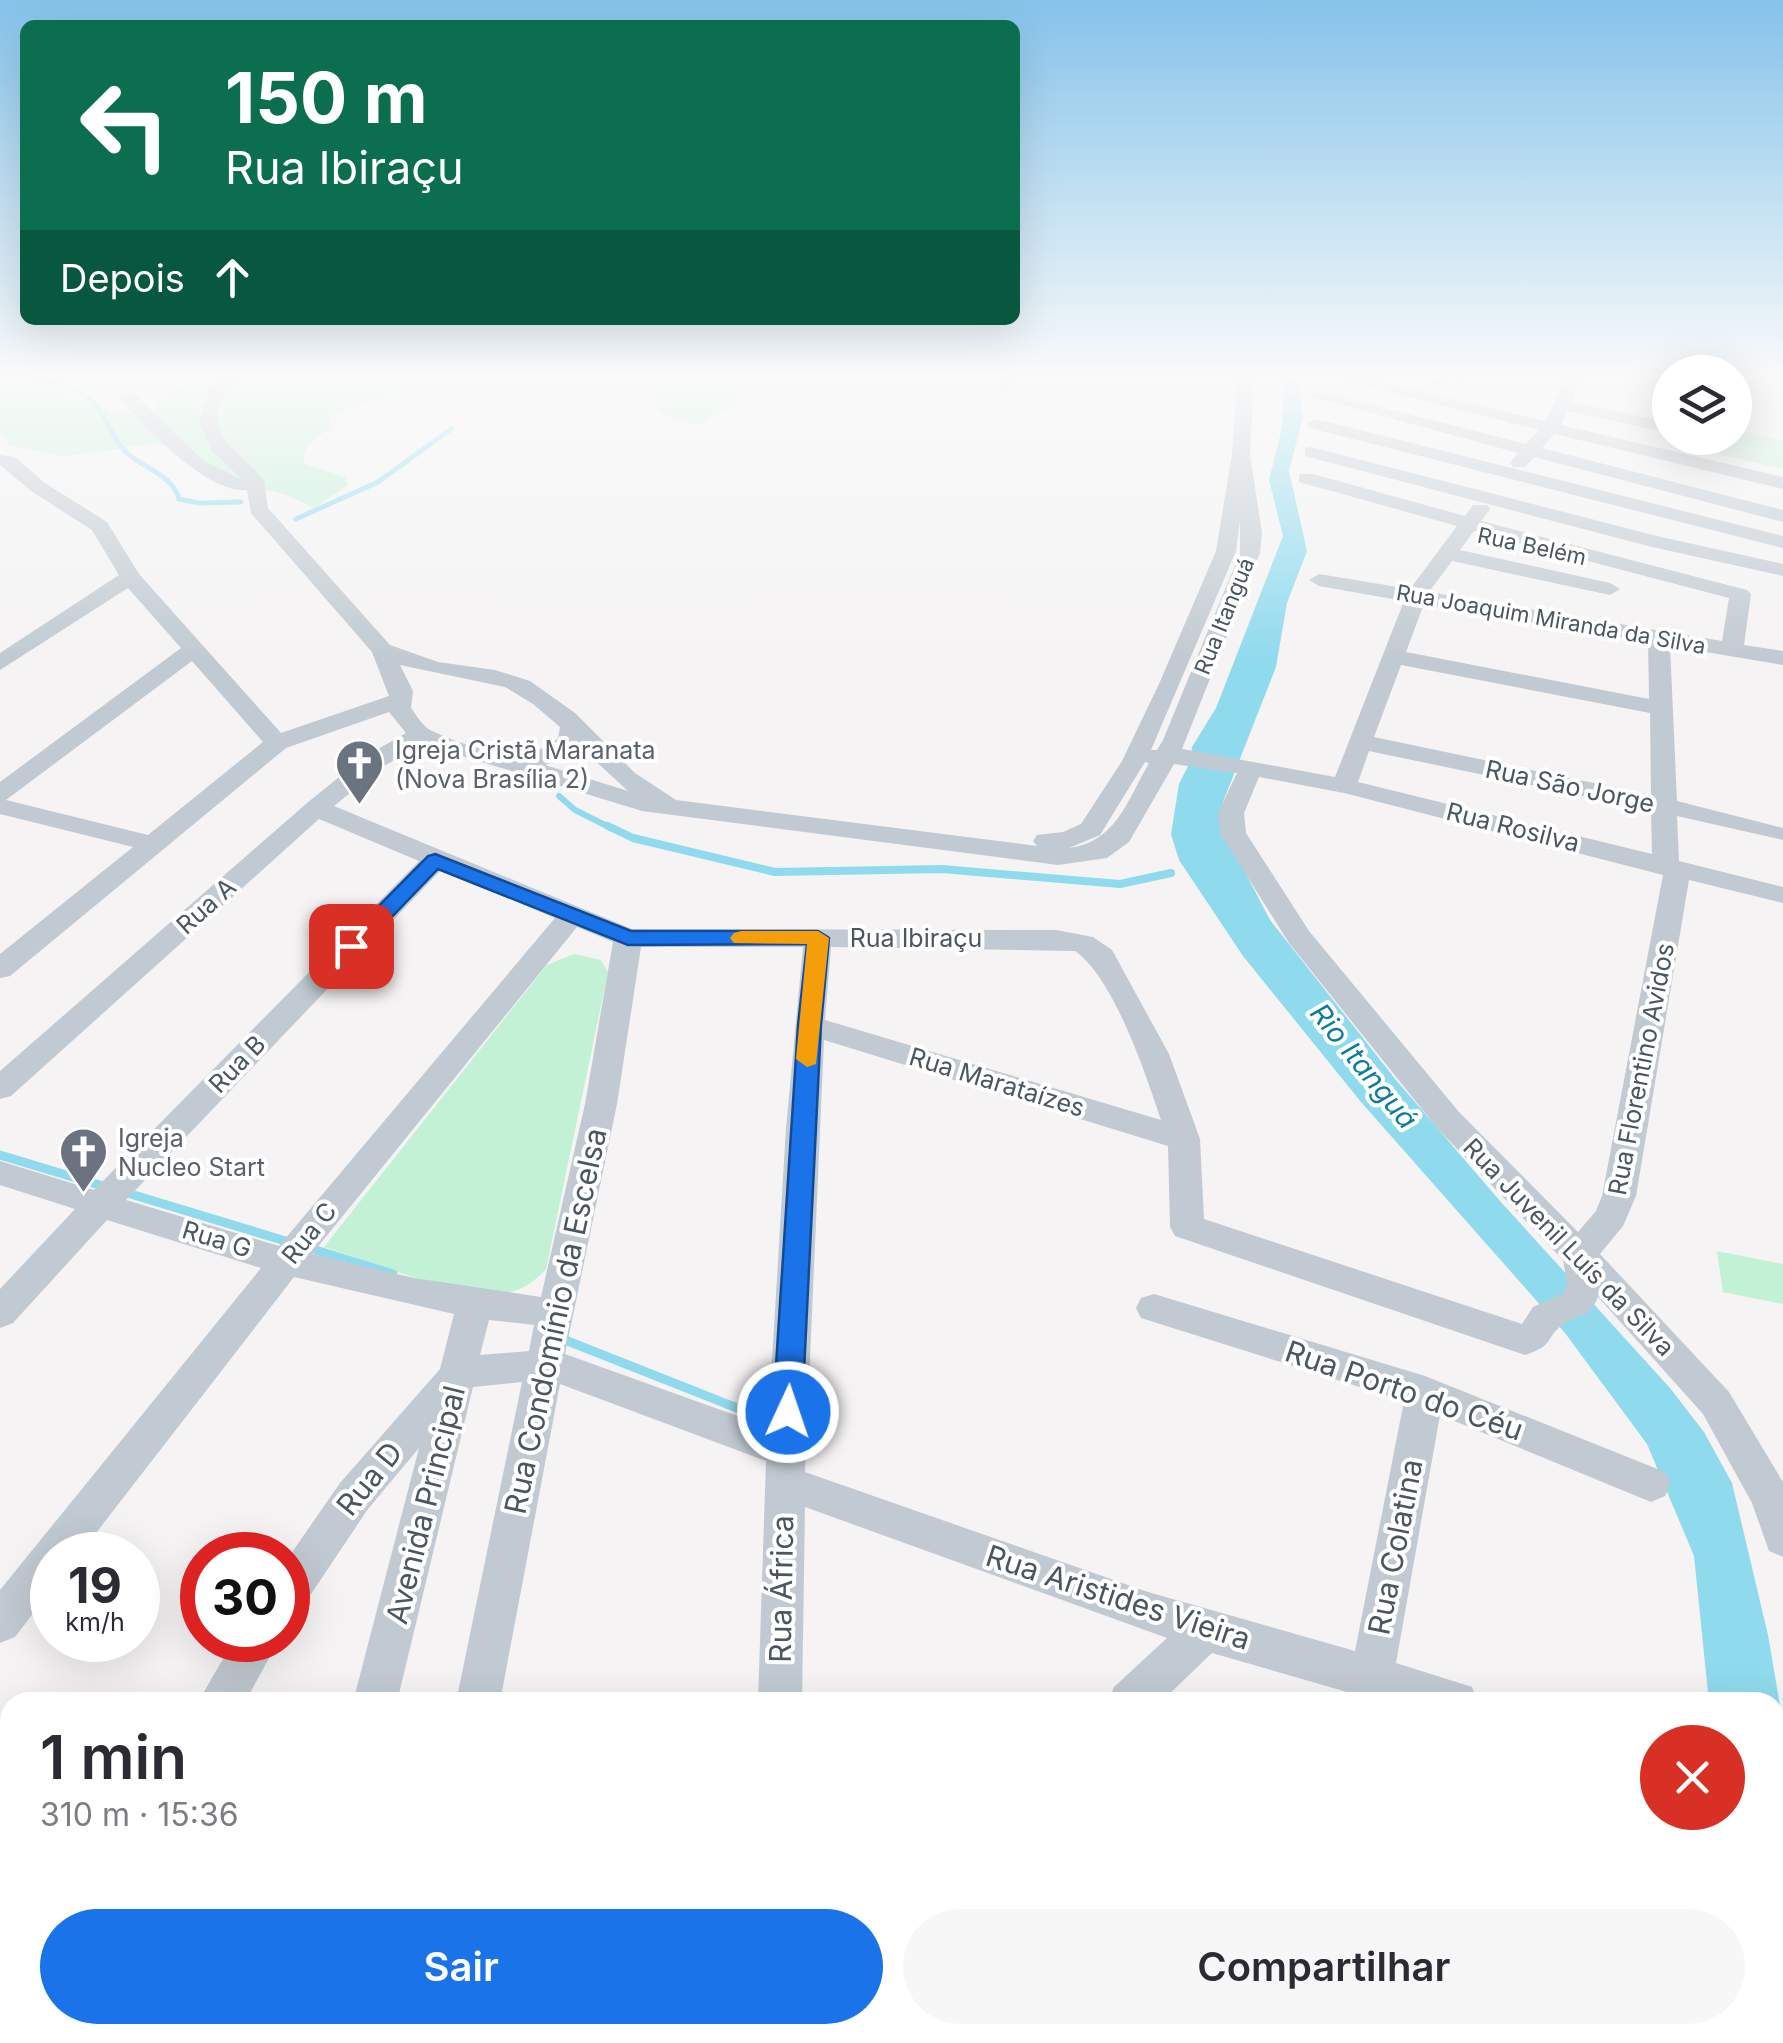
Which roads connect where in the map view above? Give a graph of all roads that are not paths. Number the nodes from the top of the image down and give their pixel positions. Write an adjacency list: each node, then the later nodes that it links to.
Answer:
1 (18, 469): 21 (street)
2 (209, 469): 14 (street)
3 (240, 469): 14 (street)
4 (1239, 469): 40 (street, Rua Itanguá)
5 (1243, 469): 39 (street, Rua Itanguá)
6 (1309, 469): 17 (street)
7 (1377, 469): 15 (street)
8 (1495, 469): 12 (street)
9 (1513, 469): 12 (street)
10 (1599, 469): 16 (street)
11 (1725, 469): 13 (street)
12 (1509, 473): 15 (street); 18 (street)
13 (1783, 483)
14 (257, 493): 27 (street)
15 (1487, 498): 17 (street); 20 (street)
16 (1783, 516)
17 (1472, 523): 19 (street); 28 (street)
18 (1783, 542)
19 (1444, 553): 23 (street, Rua Belém); 24 (street)
20 (1783, 570)
21 (130, 577): 26 (street); 31 (street)
22 (1319, 580): 24 (street, Rua Joaquim Miranda da Silva)
23 (1610, 588)
24 (1416, 596): 25 (street, Rua Joaquim Miranda da Silva); 29 (street)
25 (1659, 638): 28 (street, Rua Joaquim Miranda da Silva); 34 (street, Rua Florentino Avidos)
26 (193, 650): 37 (street); 44 (street)
27 (382, 650): 32 (street, Rua Itanguá); 33 (street)
28 (1732, 650): 30 (street, Rua Joaquim Miranda da Silva)
29 (1395, 657): 34 (street); 38 (street)
30 (1783, 658)
31 (0, 662)
32 (451, 672): 33 (street); 35 (street, Rua Itanguá)
33 (401, 697): 36 (street); 37 (street)
34 (1660, 708): 46 (street, Rua Florentino Avidos)
35 (567, 718): 41 (street); 48 (street, Rua Itanguá)
36 (420, 735): 41 (street, Rua Itanguá); 47 (street, Rua A)
37 (274, 738): 51 (street)
38 (1362, 742): 43 (street); 46 (street, Rua São Jorge)
39 (1178, 755): 40 (street); 42 (street, Rua Rosilva); 49 (street, Rua Itanguá)
40 (1134, 761): 49 (street, Rua Itanguá)
41 (504, 763): 48 (street, Rua Itanguá)
42 (1246, 765): 43 (street, Rua Rosilva); 64 (street, Rua Juvenil Luís da Silva)
43 (1344, 786): 53 (street, Rua Rosilva)
44 (0, 794)
45 (0, 806): 51 (street)
46 (1662, 806): 50 (street, Rua São Jorge); 53 (street, Rua Florentino Avidos)
47 (316, 808): 52 (street); 60 (street, Rua A)
48 (682, 808): 49 (street, Rua Itanguá)
49 (853, 828)
50 (1777, 834)
51 (152, 844): 58 (street)
52 (435, 860): 55 (street); 63 (street, Rua B)
53 (1672, 870): 54 (street, Rua Rosilva); 64 (street, Rua Florentino Avidos)
54 (1783, 895)
55 (570, 916): 56 (street); 65 (street, Rua C)
56 (628, 938): 57 (street, Rua Ibiraçu); 69 (street, Rua Condomínio da Escelsa)
57 (818, 938): 59 (street, Rua África); 61 (street, Rua Ibiraçu)
58 (0, 969)
59 (809, 1025): 61 (street, Rua Marataízes); 73 (street, Rua África)
60 (0, 1088)
61 (1184, 1139): 64 (street)
62 (0, 1173): 63 (street, Rua G)
63 (100, 1204): 65 (street, Rua G); 68 (street, Rua B)
64 (1578, 1255): 76 (street, Rua Juvenil Luís da Silva)
65 (286, 1260): 66 (street, Rua G); 75 (street, Rua C)
66 (474, 1306): 69 (street, Rua G); 71 (street, Avenida Principal)
67 (1154, 1308): 72 (street, Rua Porto do Céu)
68 (0, 1313)
69 (555, 1313): 70 (street, Rua Condomínio da Escelsa)
70 (547, 1365): 71 (street); 73 (street, Rua Aristides Vieira); 85 (street, Rua Condomínio da Escelsa)
71 (460, 1372): 77 (street, Rua D); 84 (street, Avenida Principal)
72 (1425, 1392): 74 (street, Rua Porto do Céu); 82 (street, Rua Colatina)
73 (785, 1466): 80 (street, Rua Aristides Vieira); 86 (street, Rua África)
74 (1651, 1484)
75 (72, 1532)
76 (1783, 1538)
77 (310, 1560)
78 (30, 1586): 79 (street, Rua C)
79 (0, 1624)
80 (1206, 1630): 82 (street, Rua Aristides Vieira); 87 (street)
81 (245, 1662): 83 (street)
82 (1369, 1689)
83 (226, 1692)
84 (378, 1692)
85 (480, 1692)
86 (780, 1692)
87 (1141, 1692)

